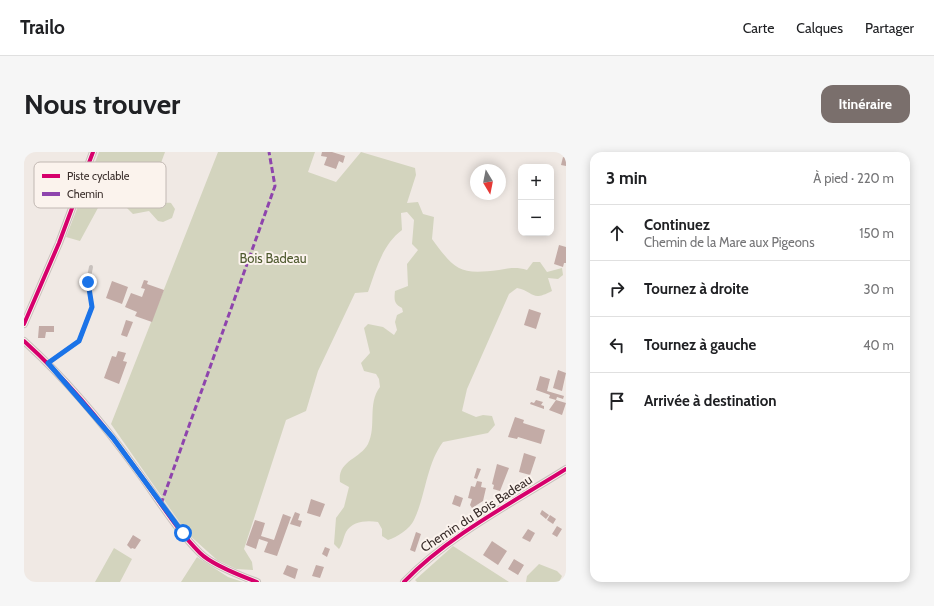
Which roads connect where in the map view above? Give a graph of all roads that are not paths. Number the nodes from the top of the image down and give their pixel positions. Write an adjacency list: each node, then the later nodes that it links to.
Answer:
1 (93, 152): 2 (street)
2 (89, 162)
3 (72, 208): 5 (street)
4 (91, 267): 7 (lane)
5 (24, 324)
6 (24, 341): 7 (street)
7 (48, 363): 9 (street)
8 (566, 469): 10 (street, Chemin du Bois Badeau)
9 (257, 582)
10 (404, 582)

